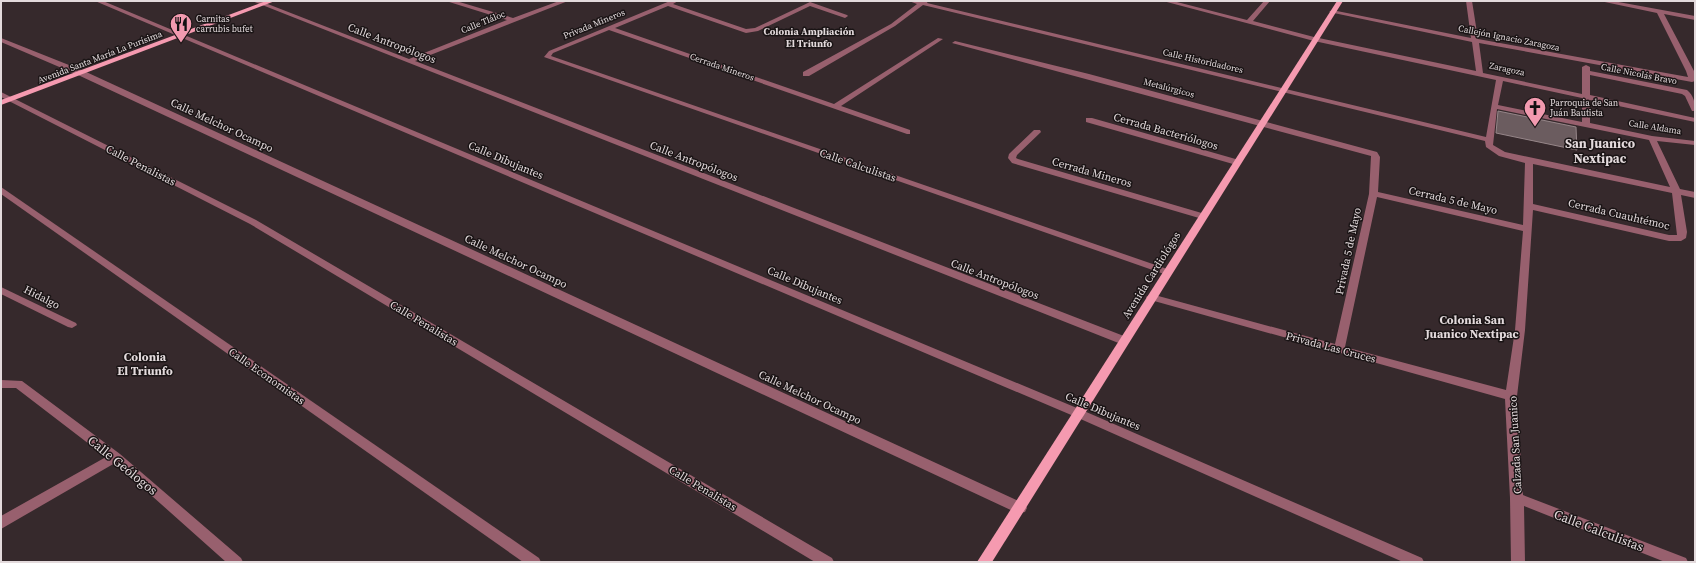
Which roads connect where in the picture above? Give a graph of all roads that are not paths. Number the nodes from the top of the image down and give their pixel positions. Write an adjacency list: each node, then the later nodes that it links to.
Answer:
1 (98, 1): 23 (street, Calle Dibujantes)
2 (255, 1): 14 (street, Calle Antropólogos)
3 (272, 1): 14 (main road, Avenida Santa María La Purísima)
4 (449, 1): 20 (street)
5 (565, 1): 20 (street, Calle Tláloc)
6 (675, 1): 15 (street, Privada Mineros)
7 (912, 1): 13 (street, Calle Historidadores)
8 (1166, 1): 21 (street, Zaragoza)
9 (1267, 1): 21 (street)
10 (1340, 1): 16 (main road, Avenida Cardiológos)
11 (1469, 1): 27 (street)
12 (1603, 1): 17 (street)
13 (924, 2): 35 (street); 38 (street, Calle Historidadores)
14 (263, 4): 23 (main road, Avenida Santa María La Purísima); 30 (street, Calle Antropólogos)
15 (668, 4): 18 (street); 22 (street, Privada Mineros)
16 (1332, 12): 25 (main road, Avenida Cardiológos); 27 (street, Callejón Ignacio Zaragoza)
17 (1660, 12): 19 (street); 33 (street)
18 (845, 16)
19 (1695, 18)
20 (513, 20): 30 (street, Calle Tláloc)
21 (1249, 22): 25 (street, Zaragoza)
22 (609, 28): 29 (street, Privada Mineros); 44 (street, Cerrada Mineros)
23 (181, 36): 34 (main road, Avenida Santa María La Purísima); 73 (street, Calle Dibujantes)
24 (940, 39): 44 (street)
25 (1314, 39): 36 (street, Zaragoza); 38 (main road, Avenida Cardiológos)
26 (1, 40): 34 (street, Calle Melchor Ocampo)
27 (1476, 41): 31 (street, Callejón Ignacio Zaragoza); 36 (street)
28 (955, 43): 48 (street, Metalúrgicos)
29 (550, 58): 65 (street, Calle Calculistas)
30 (409, 61): 69 (street, Calle Antropólogos)
31 (1586, 62): 32 (street); 33 (street, Callejón Ignacio Zaragoza)
32 (1586, 72): 40 (street); 45 (street, Calle Nicolás Bravo)
33 (1693, 72)
34 (81, 74): 41 (main road, Avenida Santa María La Purísima); 76 (street, Calle Melchor Ocampo)
35 (806, 74)
36 (1480, 74): 37 (street, Zaragoza)
37 (1500, 78): 40 (street, Zaragoza); 43 (street)
38 (1281, 90): 48 (main road, Avenida Cardiológos); 53 (street, Calle Historidadores)
39 (1, 94): 41 (street, Calle Penalistas)
40 (1586, 96): 47 (street, Zaragoza); 49 (street)
41 (12, 99): 42 (main road, Avenida Santa María La Purísima); 80 (street, Calle Penalistas)
42 (1, 103)
43 (1494, 106): 49 (street, Calle Aldama); 53 (street)
44 (835, 107): 50 (street, Cerrada Mineros)
45 (1695, 109)
46 (1090, 120): 56 (street, Cerrada Bacteriólogos)
47 (1695, 120)
48 (1260, 123): 55 (street, Metalúrgicos); 56 (main road, Avenida Cardiológos)
49 (1586, 125): 52 (street, Calle Aldama)
50 (907, 132)
51 (1037, 132): 63 (street, Cerrada Mineros)
52 (1652, 138): 54 (street, Calle Aldama); 59 (street)
53 (1490, 140): 57 (street)
54 (1695, 143)
55 (1376, 157): 60 (street, Privada 5 de Mayo)
56 (1236, 162): 63 (main road, Avenida Cardiológos)
57 (1529, 162): 59 (street); 62 (street, Calzada San Juanico)
58 (1, 190): 79 (street, Calle Economistas)
59 (1676, 191): 61 (street); 62 (street, Cerrada Cuauhtémoc)
60 (1373, 194): 64 (street, Cerrada 5 de Mayo); 70 (street, Privada 5 de Mayo)
61 (1695, 195)
62 (1529, 206): 64 (street, Calzada San Juanico)
63 (1202, 216): 65 (main road, Avenida Cardiológos)
64 (1528, 229): 72 (street, Calzada San Juanico)
65 (1167, 272): 67 (main road, Avenida Cardiológos)
66 (1, 290): 68 (street, Hidalgo)
67 (1151, 297): 69 (main road, Avenida Cardiológos); 70 (street, Privada Las Cruces)
68 (72, 325)
69 (1124, 341): 73 (main road, Avenida Cardiológos)
70 (1339, 350): 72 (street, Privada Las Cruces)
71 (1, 384): 74 (street, Calle Geólogos)
72 (1511, 396): 75 (street, Calzada San Juanico)
73 (1080, 414): 76 (main road, Avenida Cardiológos); 82 (street, Calle Dibujantes)
74 (116, 457): 77 (street); 78 (street, Calle Geólogos)
75 (1517, 498): 83 (street, Calzada San Juanico); 84 (street, Calle Calculistas)
76 (1020, 508): 81 (main road, Avenida Cardiológos)
77 (1, 523)
78 (236, 562)
79 (534, 562)
80 (827, 562)
81 (984, 562)
82 (1417, 562)
83 (1518, 562)
84 (1681, 562)

